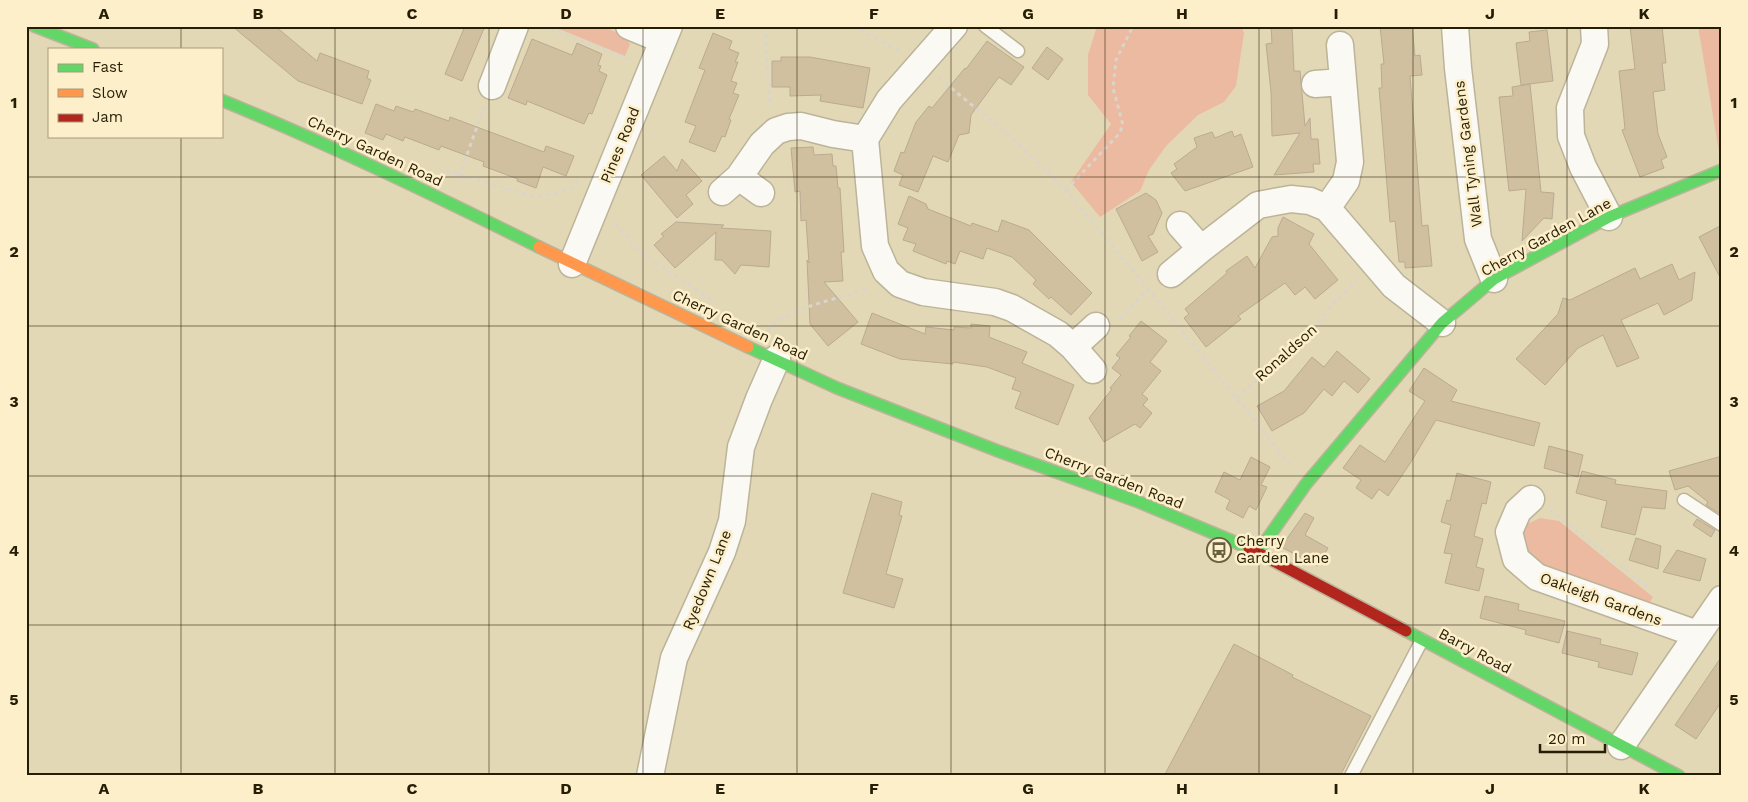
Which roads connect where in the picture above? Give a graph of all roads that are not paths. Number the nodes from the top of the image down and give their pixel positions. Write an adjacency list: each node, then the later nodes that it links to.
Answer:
1 (34, 26): 9 (main road)
2 (515, 26): 13 (street)
3 (954, 26): 15 (street)
4 (985, 26): 10 (lane)
5 (1455, 26): 24 (street, Wall Tyning Gardens)
6 (1594, 26): 19 (street)
7 (651, 31): 22 (street, Pines Road)
8 (1340, 45): 11 (street)
9 (90, 48)
10 (1018, 51)
11 (1343, 82): 12 (street); 18 (street)
12 (1315, 84)
13 (492, 86)
14 (222, 100): 22 (main road, Cherry Garden Road)
15 (865, 139): 17 (street); 27 (street)
16 (1722, 170): 19 (main road, Cherry Garden Lane)
17 (761, 193)
18 (1327, 208): 21 (street); 25 (street)
19 (1609, 218): 24 (main road, Cherry Garden Lane)
20 (1180, 225): 21 (street)
21 (1201, 249): 23 (street)
22 (572, 264): 28 (main road, Cherry Garden Road)
23 (1171, 274)
24 (1494, 279): 25 (main road, Cherry Garden Lane)
25 (1442, 323): 33 (main road, Cherry Garden Lane)
26 (1096, 326): 27 (street)
27 (1073, 346): 29 (street)
28 (777, 358): 33 (main road, Cherry Garden Road); 38 (street, Ryedown Lane)
29 (1093, 370)
30 (1531, 499): 35 (street, Oakleigh Gardens)
31 (1684, 500): 32 (lane)
32 (1722, 525)
33 (1258, 552): 36 (main road, Barry Road)
34 (1722, 599): 35 (street)
35 (1697, 634): 37 (street)
36 (1422, 640): 37 (main road, Barry Road); 39 (lane)
37 (1621, 746): 40 (main road, Barry Road)
38 (650, 776)
39 (1351, 776)
40 (1679, 776)

